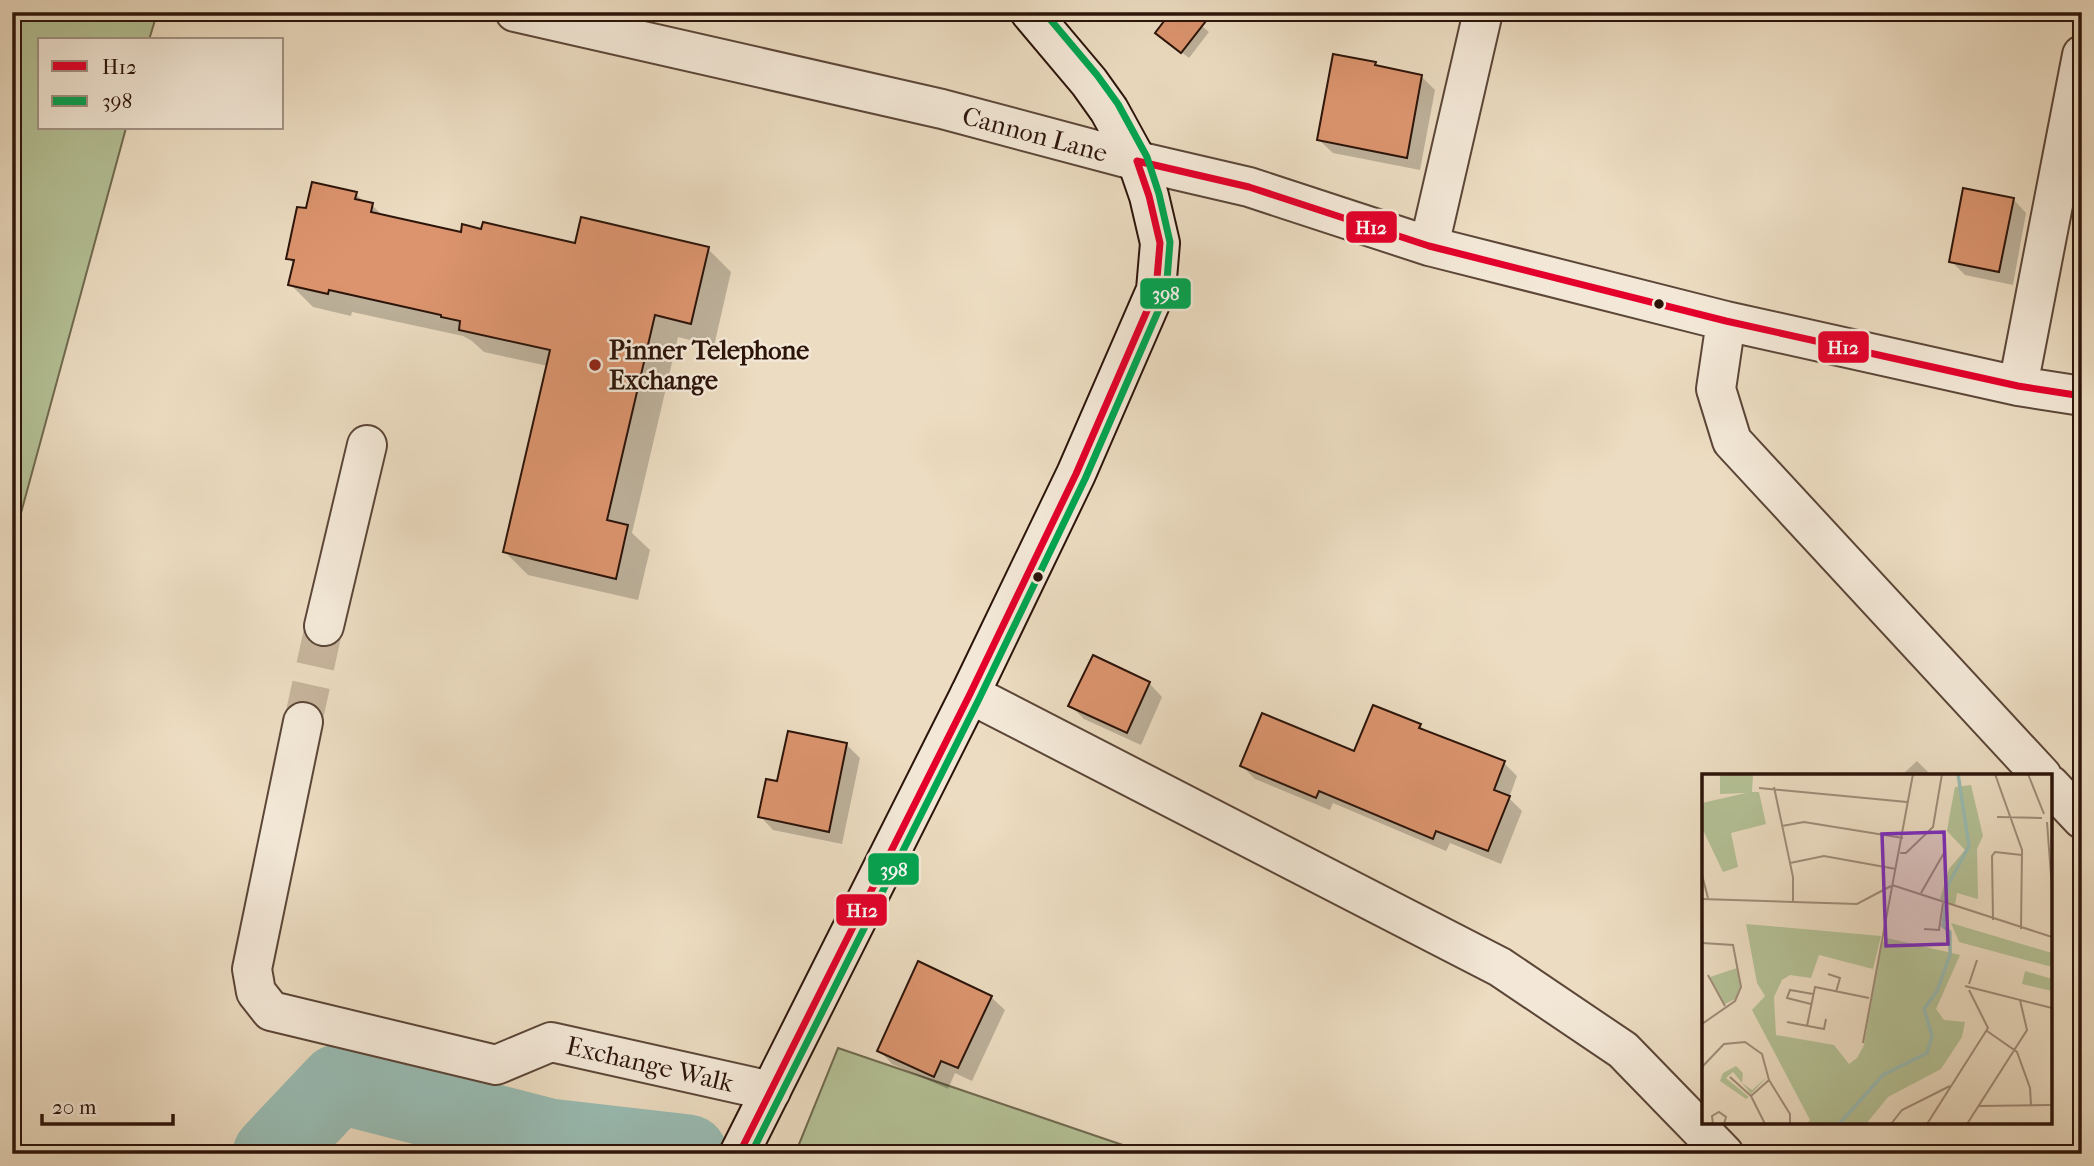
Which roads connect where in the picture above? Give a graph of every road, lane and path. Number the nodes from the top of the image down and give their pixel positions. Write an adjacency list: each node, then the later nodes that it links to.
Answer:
1 (515, 12): 5 (street, Cannon Lane)
2 (1030, 12): 5 (street)
3 (1483, 12): 6 (street)
4 (2082, 55): 8 (street)
5 (1137, 160): 6 (street, Cannon Lane); 12 (street)
6 (1429, 246): 7 (street, Cannon Lane)
7 (1726, 321): 8 (street, Cannon Lane); 14 (street)
8 (2018, 386): 9 (street, Cannon Lane)
9 (2082, 396)
10 (367, 445): 11 (street)
11 (324, 626)
12 (970, 694): 17 (street); 19 (street)
13 (303, 722): 17 (street, Exchange Walk)
14 (2040, 774)
15 (2052, 787): 16 (street)
16 (2082, 819)
17 (771, 1091): 18 (street)
18 (743, 1145)
19 (1724, 1154)

